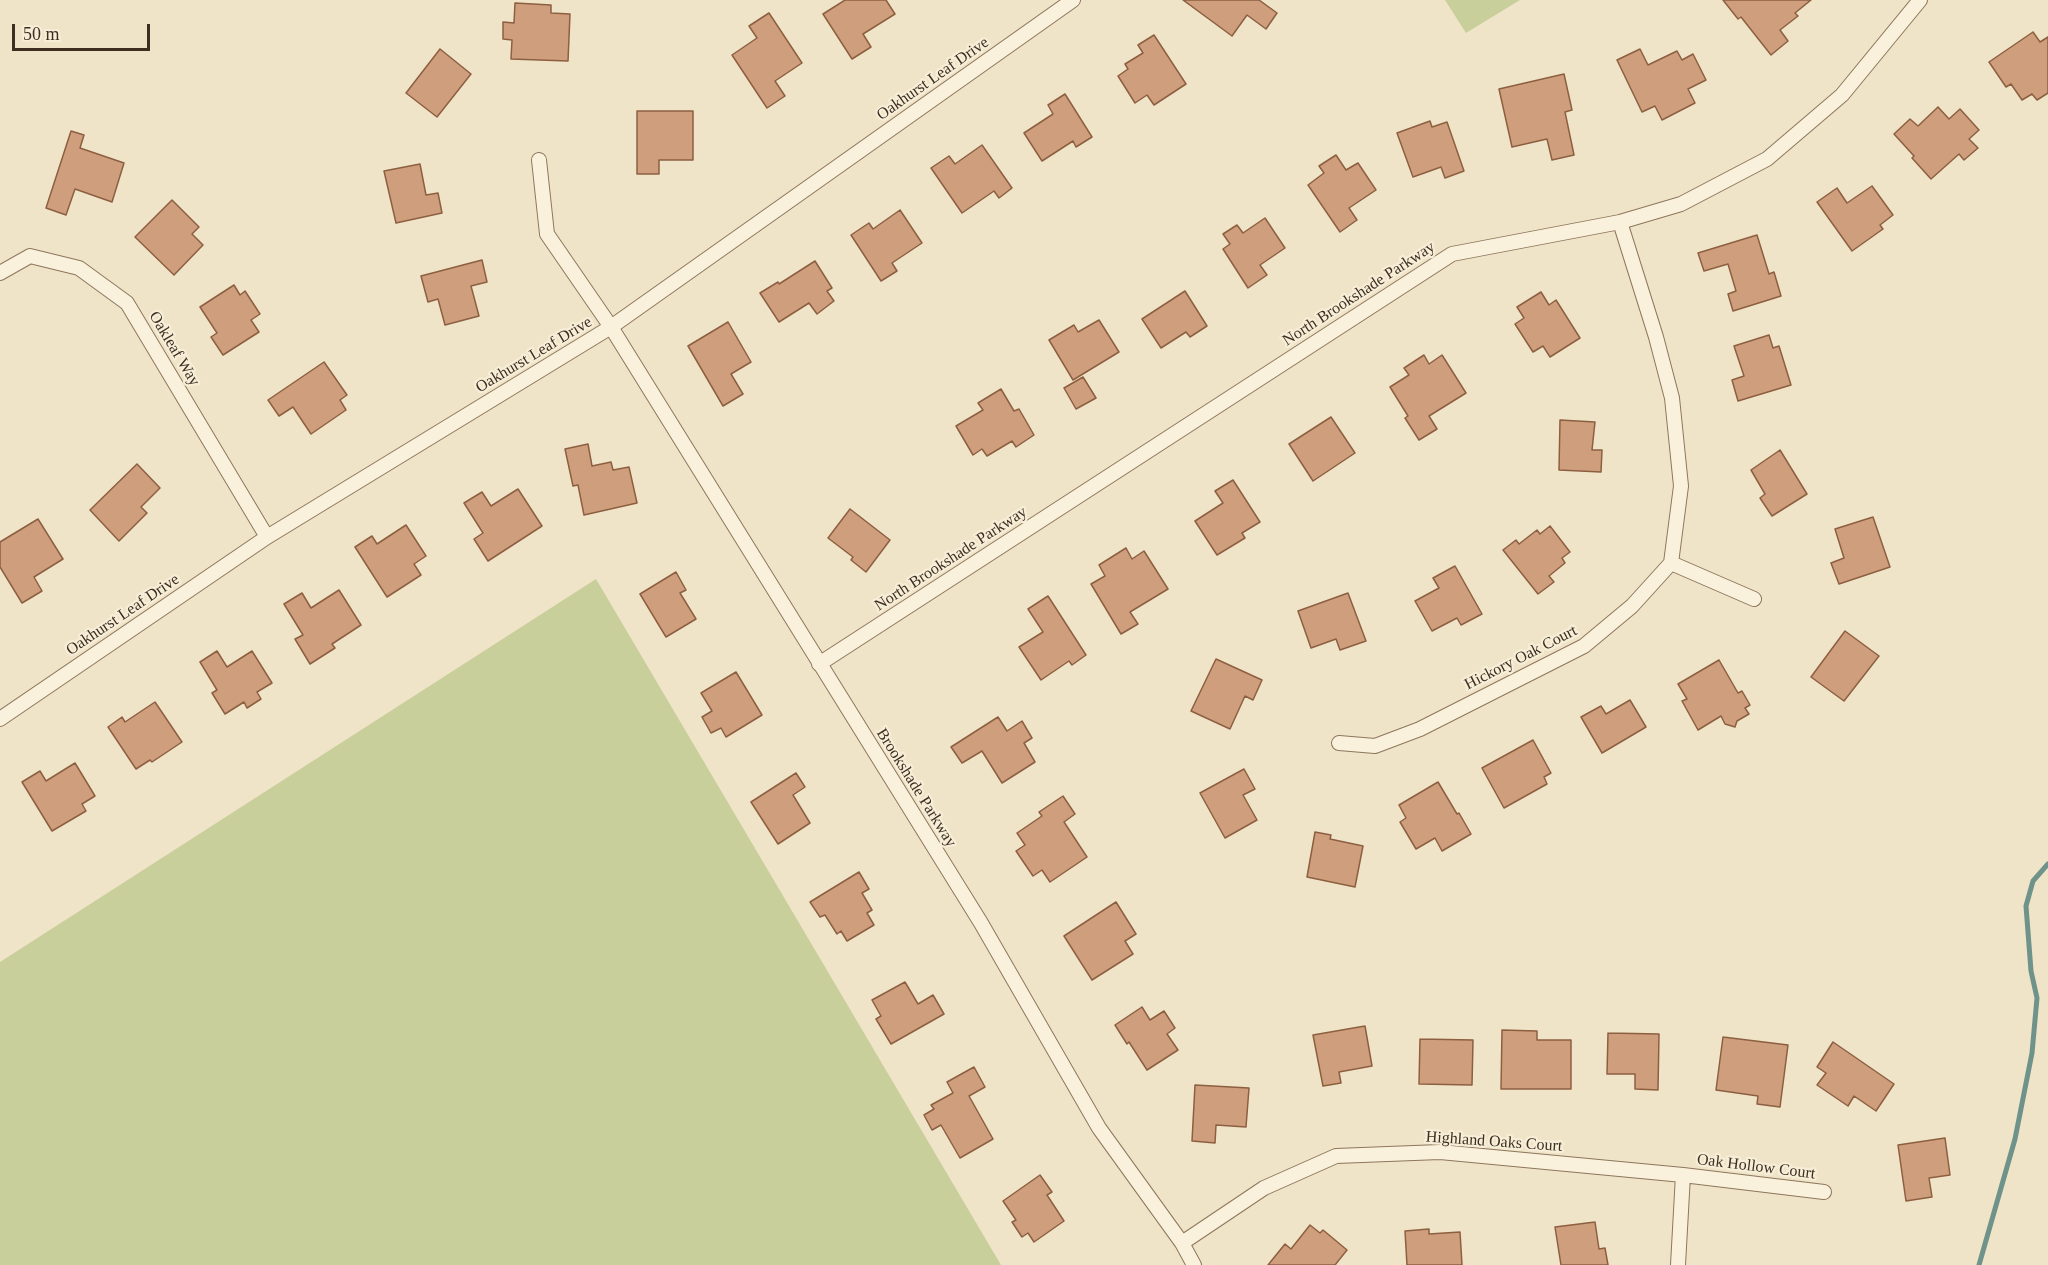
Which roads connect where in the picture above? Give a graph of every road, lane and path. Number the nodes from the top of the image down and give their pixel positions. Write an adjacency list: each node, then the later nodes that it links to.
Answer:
1 (1072, 0): 6 (street, Oakhurst Leaf Drive)
2 (1920, 0): 4 (street, North Brookshade Parkway)
3 (539, 160): 6 (street, Brookshade Parkway)
4 (1620, 222): 8 (street); 10 (street, North Brookshade Parkway)
5 (0, 273): 7 (street, Oakleaf Way)
6 (611, 327): 7 (street, Oakhurst Leaf Drive); 10 (street, Brookshade Parkway)
7 (267, 537): 11 (street, Oakhurst Leaf Drive)
8 (1671, 563): 9 (street); 12 (street, Hickory Oak Court)
9 (1754, 598)
10 (819, 664): 15 (street, Brookshade Parkway)
11 (0, 719)
12 (1339, 743)
13 (1683, 1175): 14 (street, Oak Hollow Court); 15 (street, Highland Oaks Court); 17 (street)
14 (1824, 1192)
15 (1182, 1243): 16 (street, Brookshade Parkway)
16 (1194, 1265)
17 (1678, 1265)

